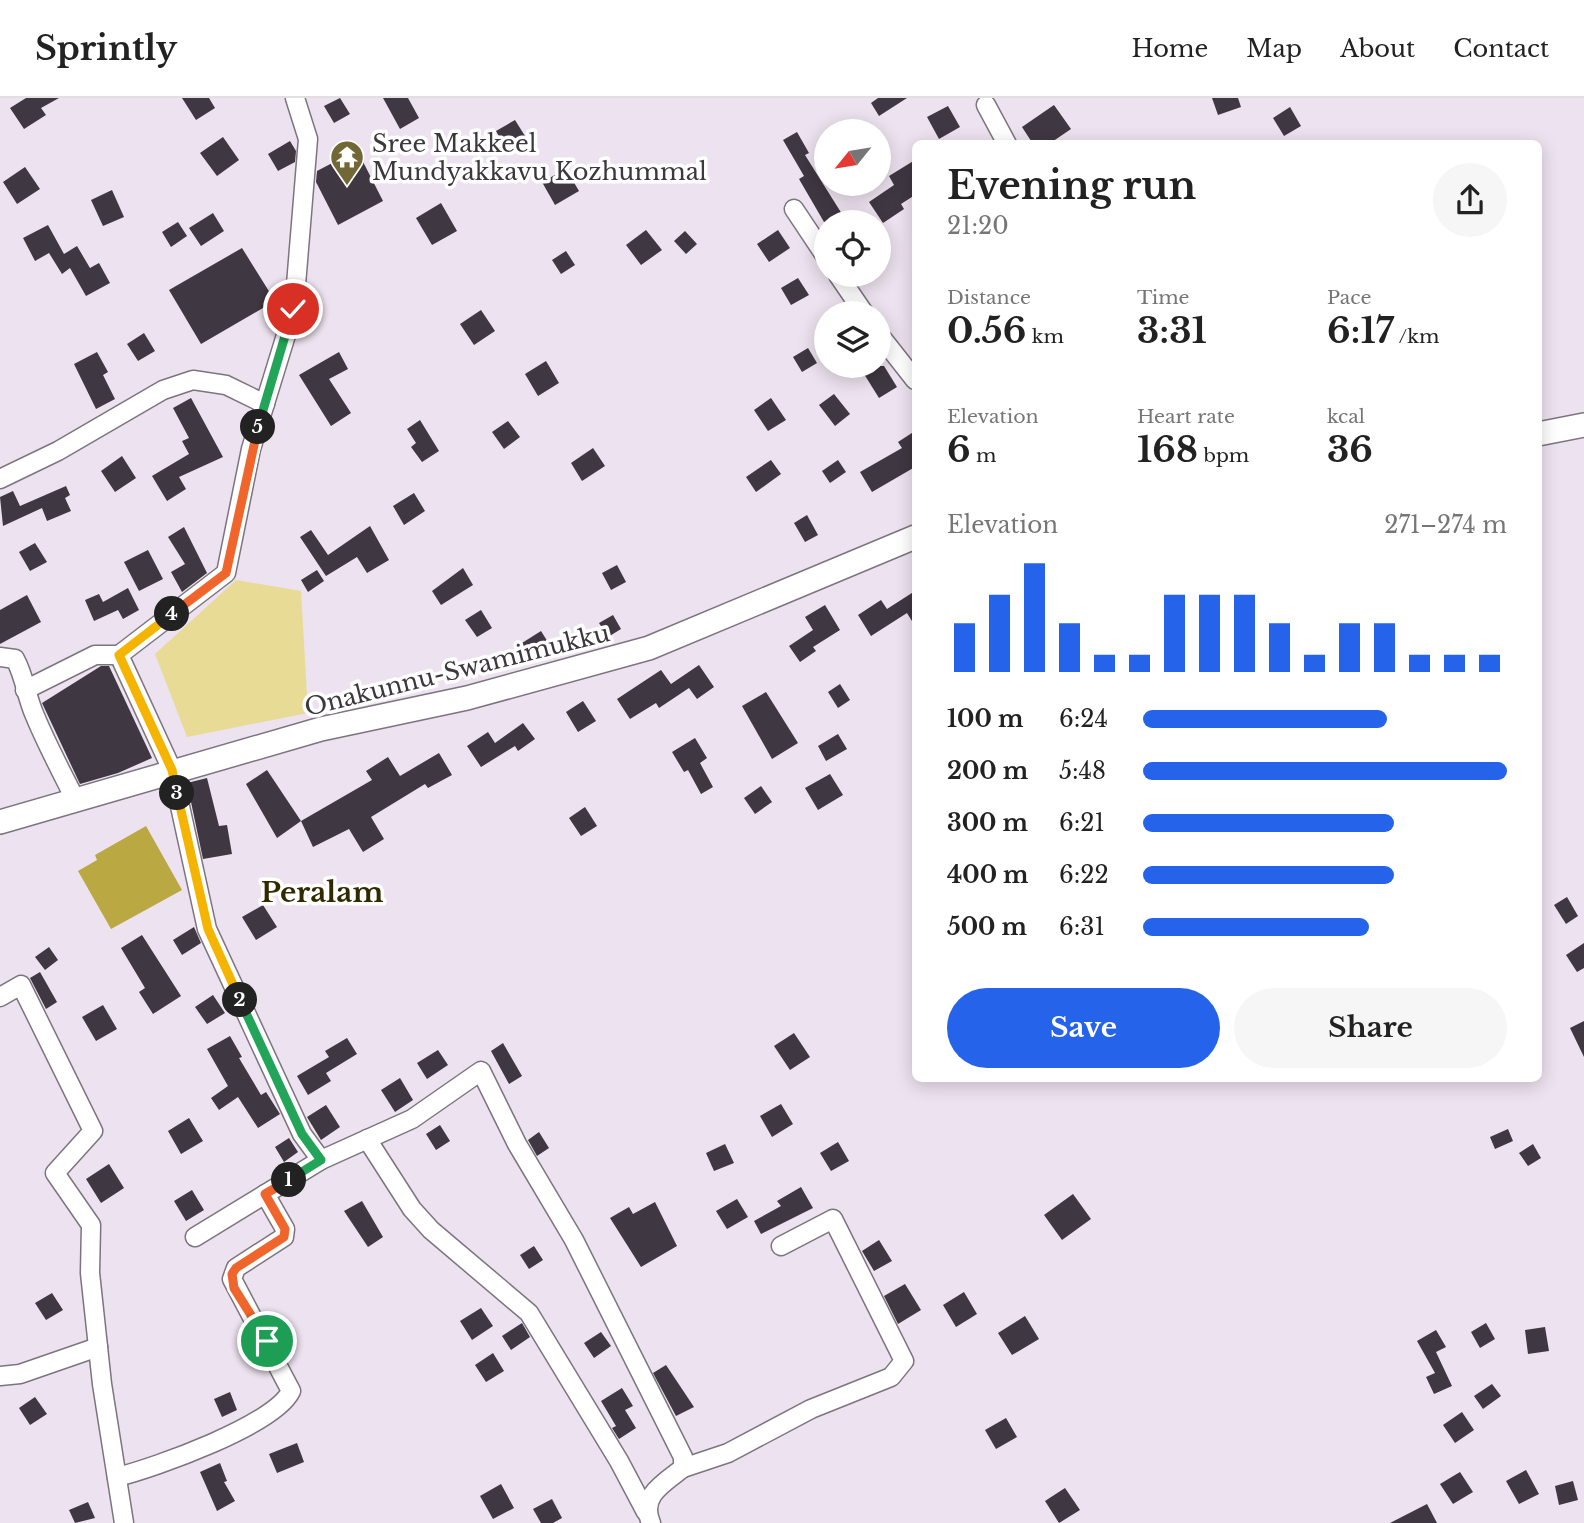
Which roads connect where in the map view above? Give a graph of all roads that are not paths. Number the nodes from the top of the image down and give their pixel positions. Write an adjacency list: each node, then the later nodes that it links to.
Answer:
1 (295, 98): 8 (street)
2 (986, 105): 3 (street)
3 (1005, 140)
4 (794, 209): 5 (street)
5 (814, 239)
6 (891, 350): 7 (street)
7 (912, 376)
8 (265, 404): 11 (street); 13 (street)
9 (1584, 425): 10 (street)
10 (1542, 433)
11 (0, 479)
12 (912, 538): 16 (street, Onakunnu-Swamimukku)
13 (119, 655): 15 (street); 16 (street)
14 (0, 657): 15 (street)
15 (25, 690): 17 (street)
16 (172, 770): 17 (street, Onakunnu-Swamimukku); 21 (street)
17 (76, 801): 18 (street, Onakunnu-Swamimukku)
18 (0, 821)
19 (0, 997): 25 (street)
20 (367, 1139): 21 (street); 27 (street); 29 (street)
21 (321, 1160): 22 (street)
22 (265, 1194): 23 (street); 28 (street)
23 (195, 1237)
24 (781, 1245): 27 (street)
25 (98, 1347): 26 (street); 28 (street)
26 (0, 1376)
27 (682, 1468): 29 (street)
28 (117, 1477): 30 (street)
29 (648, 1518)
30 (124, 1523)

